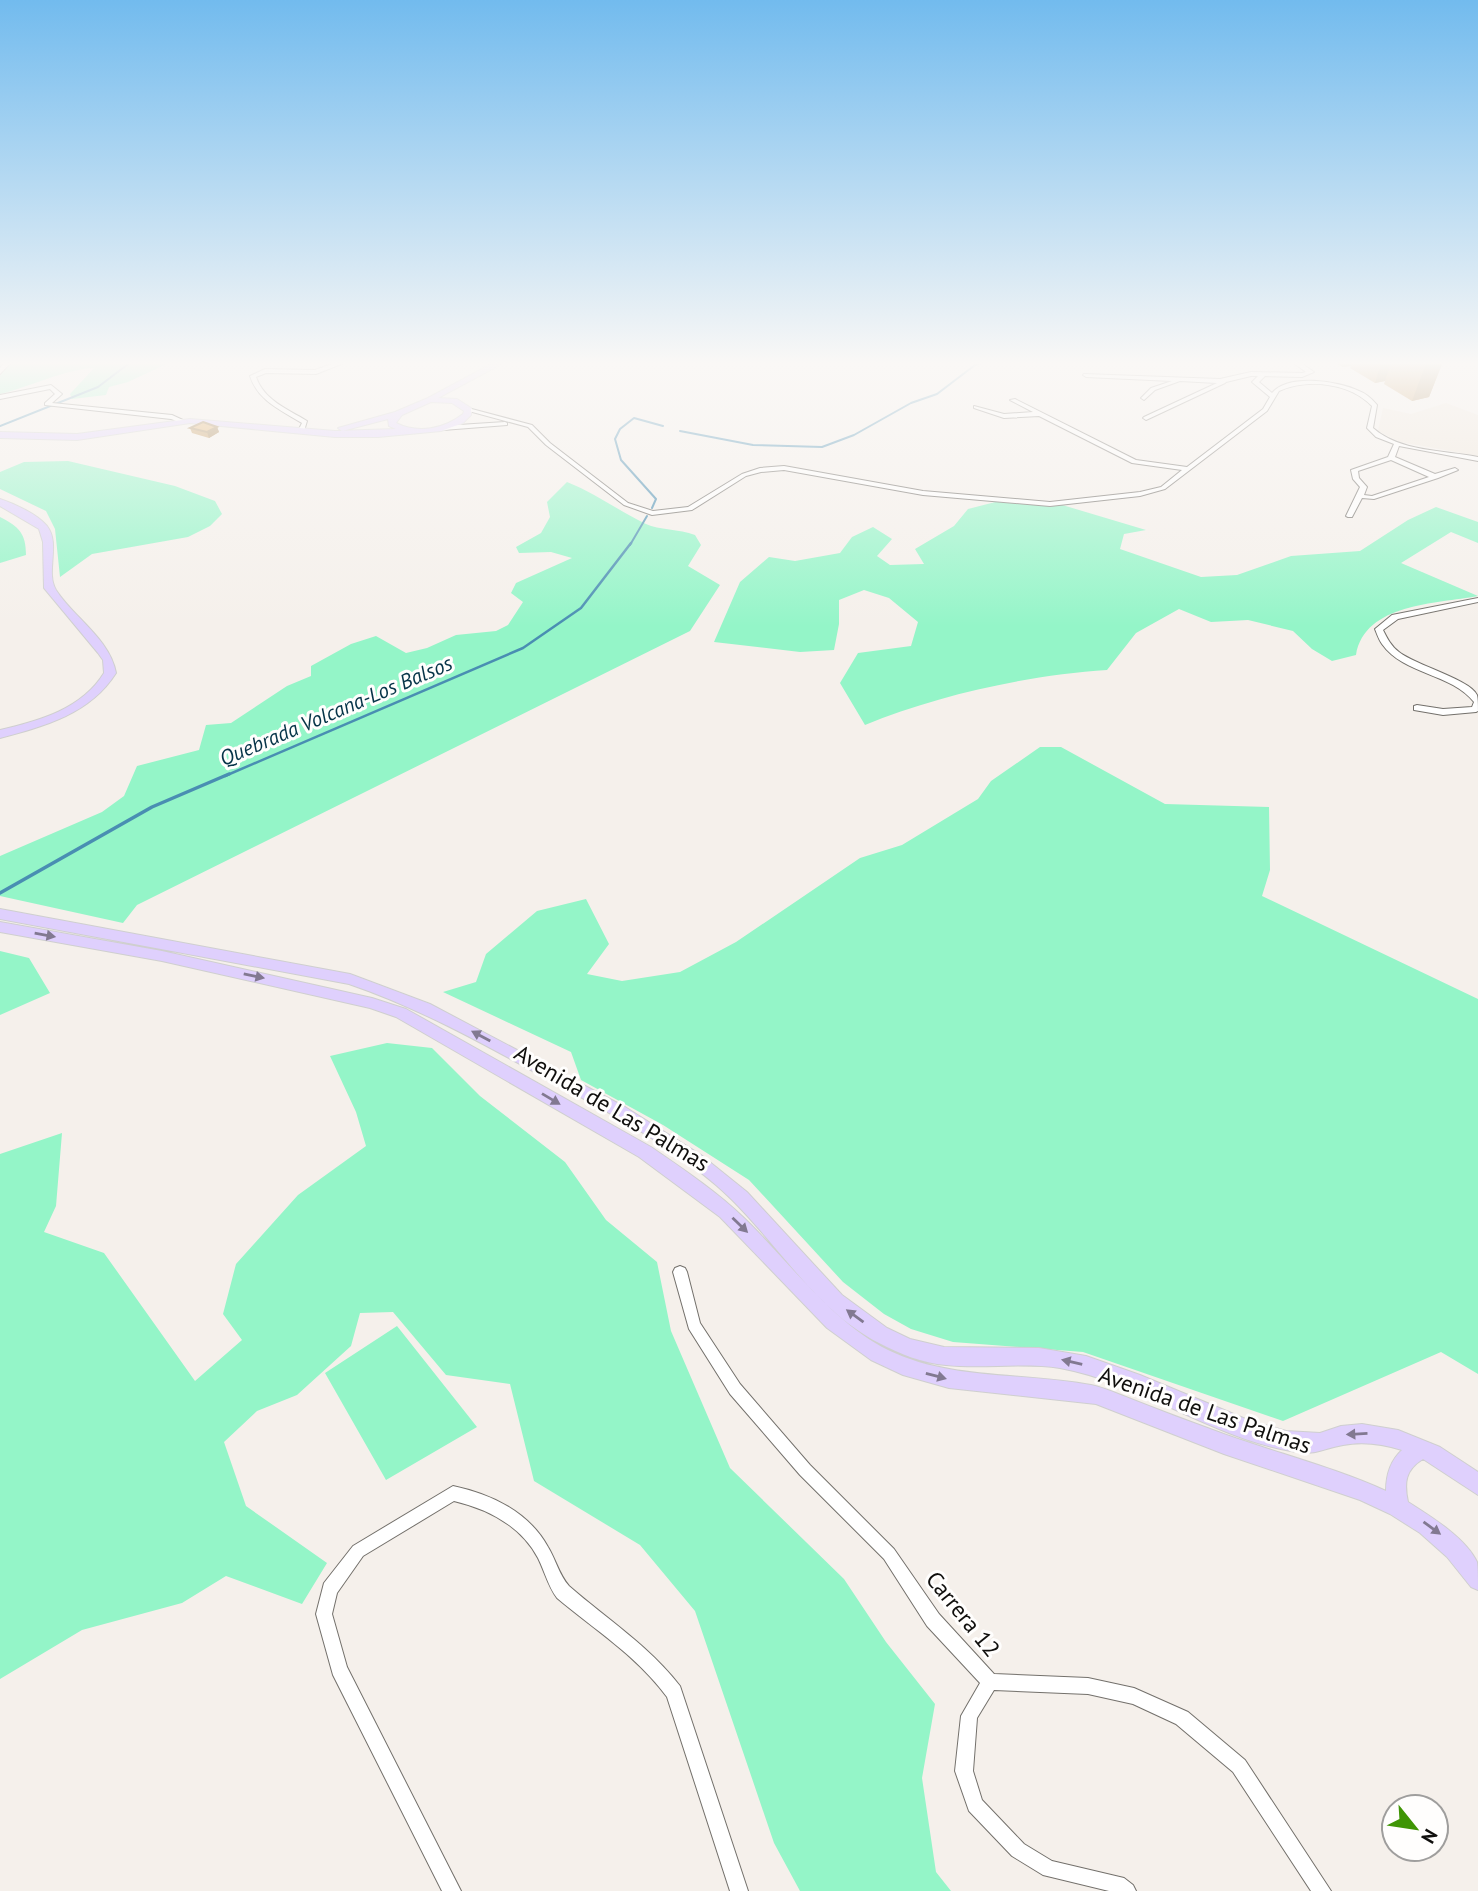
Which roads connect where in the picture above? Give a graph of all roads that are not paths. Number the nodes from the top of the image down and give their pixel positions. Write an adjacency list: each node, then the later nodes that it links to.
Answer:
1 (555, 449): 8 (street)
2 (1107, 449): 8 (street)
3 (1214, 449): 8 (street)
4 (1395, 449): 6 (street)
5 (1426, 449): 7 (street)
6 (1391, 458): 10 (street); 11 (street)
7 (1478, 459)
8 (1188, 469)
9 (1455, 471): 10 (street)
10 (1436, 477): 11 (street)
11 (1360, 496): 13 (street)
12 (0, 502): 17 (main road)
13 (1350, 516)
14 (1478, 600): 15 (street)
15 (1478, 701): 16 (street)
16 (1416, 708)
17 (0, 734)
18 (0, 914): 21 (main road, Avenida de Las Palmas, one-way to 18)
19 (0, 927): 23 (main road, Avenida de Las Palmas, one-way to 23)
20 (680, 1272): 26 (street, Carrera 12)
21 (1422, 1450): 22 (main road, Avenida de Las Palmas); 23 (main road)
22 (1478, 1485)
23 (1400, 1508): 24 (main road, Avenida de Las Palmas, one-way to 24)
24 (1469, 1555): 25 (main road, Avenida de Las Palmas)
25 (1478, 1580)
26 (990, 1682): 29 (street); 30 (street, Carrera 12)
27 (452, 1891): 28 (street)
28 (739, 1891)
29 (1127, 1891)
30 (1322, 1891)

